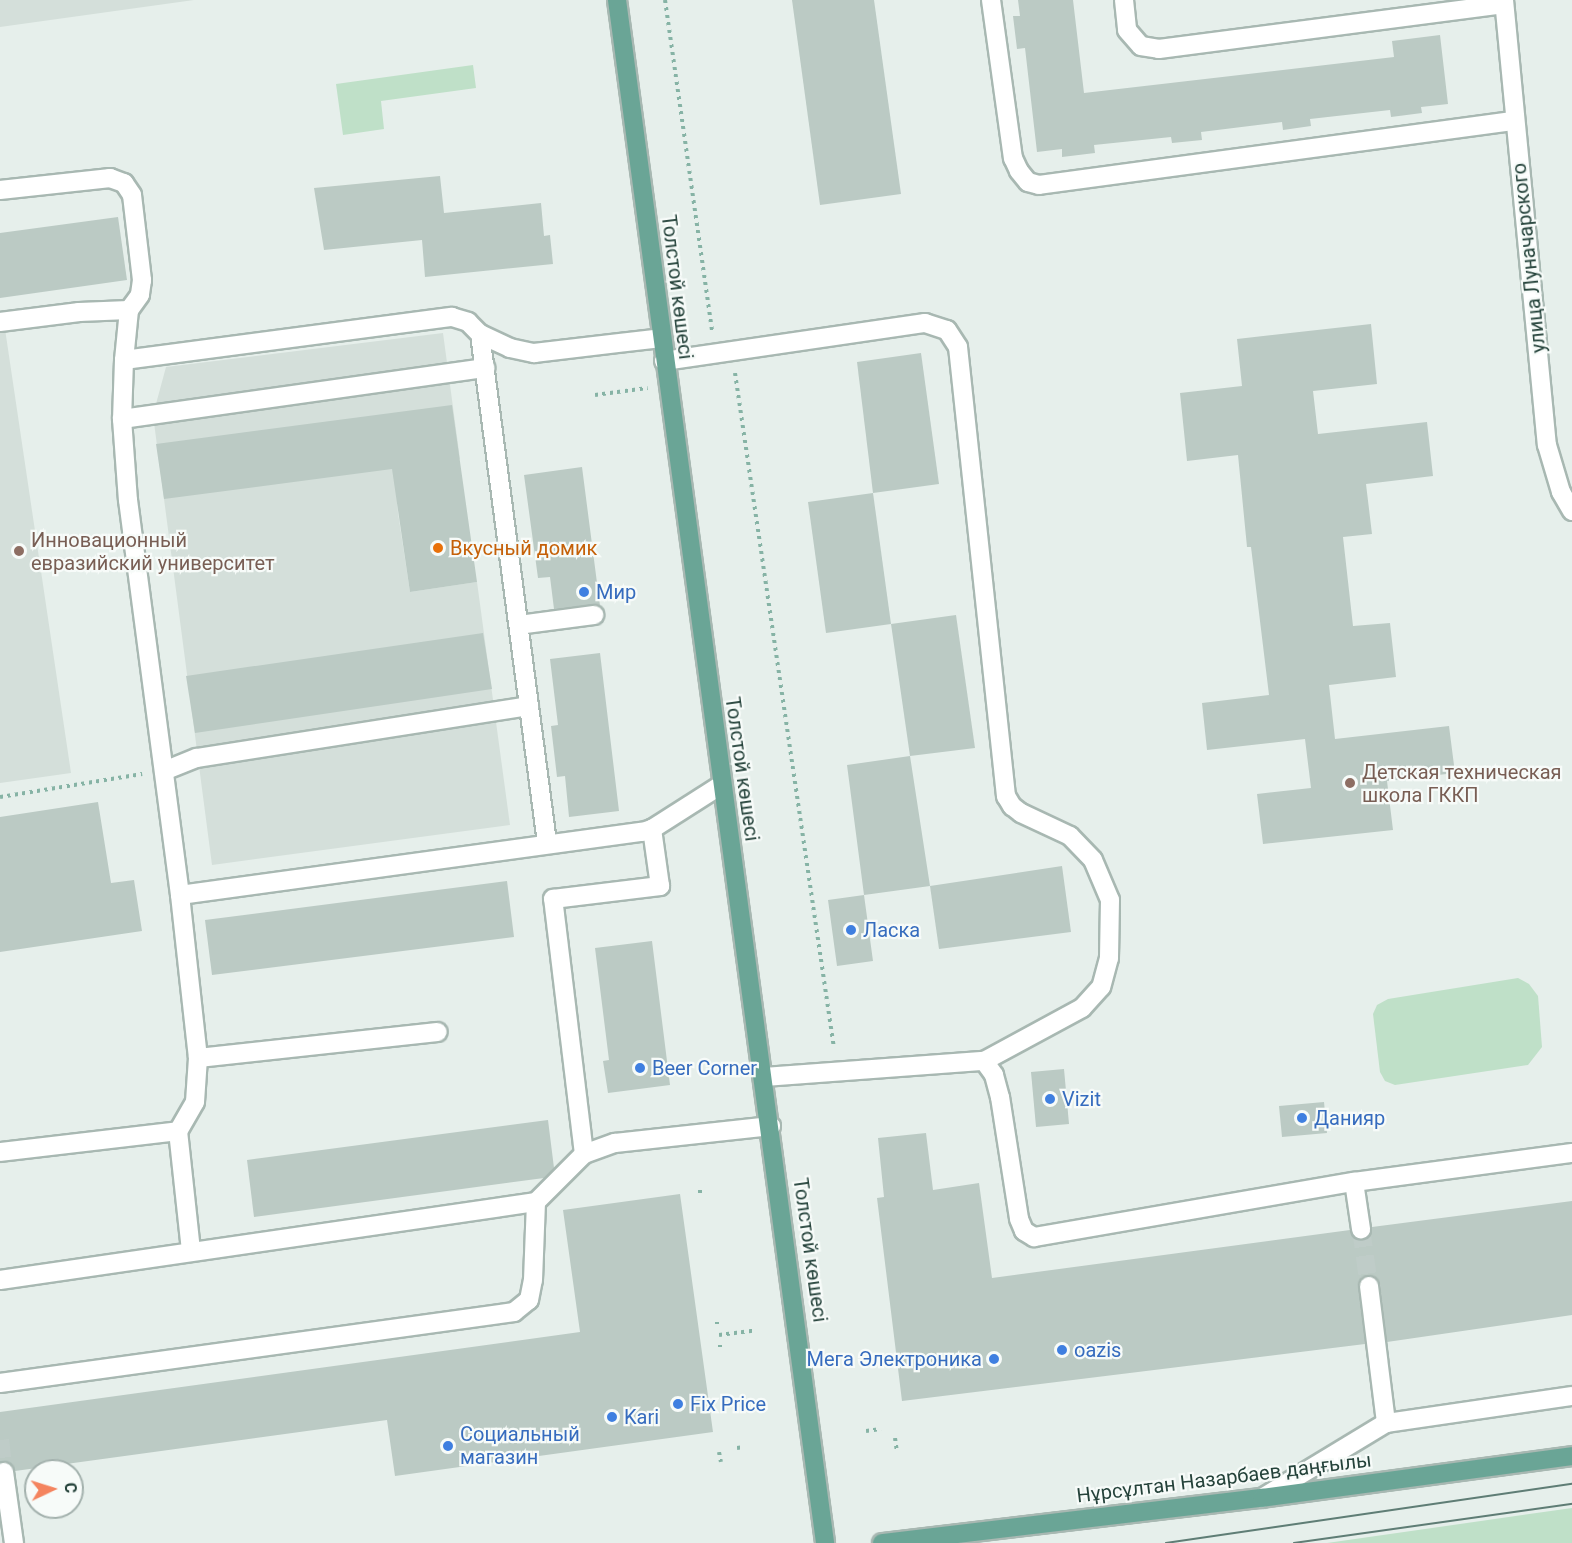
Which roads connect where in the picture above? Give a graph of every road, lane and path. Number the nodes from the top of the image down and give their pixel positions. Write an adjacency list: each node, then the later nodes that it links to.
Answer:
1 (617, 0): 11 (main road, Толстой көшесі)
2 (665, 0): 12 (path)
3 (991, 0): 6 (street)
4 (1124, 0): 5 (street)
5 (1504, 2): 6 (street, улица Луначарского)
6 (1515, 121): 17 (street, улица Луначарского)
7 (0, 190): 8 (street)
8 (129, 310): 9 (street); 13 (street)
9 (0, 322)
10 (480, 334): 11 (street); 13 (street); 15 (street)
11 (661, 338): 14 (main road, Толстой көшесі)
12 (724, 353): 14 (street); 29 (street); 30 (path)
13 (124, 360): 16 (street)
14 (664, 361): 22 (main road, Толстой көшесі)
15 (485, 368): 16 (street); 19 (street)
16 (122, 420): 21 (street)
17 (1572, 512)
18 (594, 615): 19 (street)
19 (519, 625): 20 (street)
20 (529, 706): 21 (street); 25 (street)
21 (164, 771): 23 (path); 26 (street)
22 (721, 785): 24 (street); 31 (main road, Толстой көшесі)
23 (0, 797)
24 (652, 829): 25 (street); 36 (street)
25 (547, 843): 26 (street)
26 (180, 895): 28 (street)
27 (438, 1032): 28 (street)
28 (198, 1058): 33 (street)
29 (984, 1061): 30 (street); 37 (street)
30 (837, 1072): 31 (street)
31 (764, 1077): 32 (main road, Толстой көшесі)
32 (771, 1126): 36 (street); 60 (main road, Толстой көшесі)
33 (178, 1131): 34 (street); 40 (street)
34 (0, 1152)
35 (1572, 1153): 37 (street)
36 (584, 1154): 38 (street)
37 (1354, 1182): 39 (street)
38 (536, 1202): 40 (street); 45 (street)
39 (1361, 1229)
40 (191, 1251): 41 (street)
41 (0, 1280)
42 (1369, 1286): 47 (street)
43 (753, 1332): 44 (path)
44 (719, 1335)
45 (0, 1383)
46 (1572, 1396): 47 (street)
47 (1386, 1423): 58 (street)
48 (881, 1429): 49 (path)
49 (866, 1431)
50 (895, 1438): 54 (path)
51 (744, 1447): 52 (path)
52 (736, 1448)
53 (719, 1452): 56 (path)
54 (897, 1452)
55 (1572, 1456): 58 (main road, Нұрсұлтан Назарбаев даңғылы)
56 (720, 1462)
57 (4, 1472): 59 (street)
58 (1262, 1498): 61 (main road, Нұрсұлтан Назарбаев даңғылы)
59 (14, 1543)
60 (825, 1543)
61 (882, 1543)

